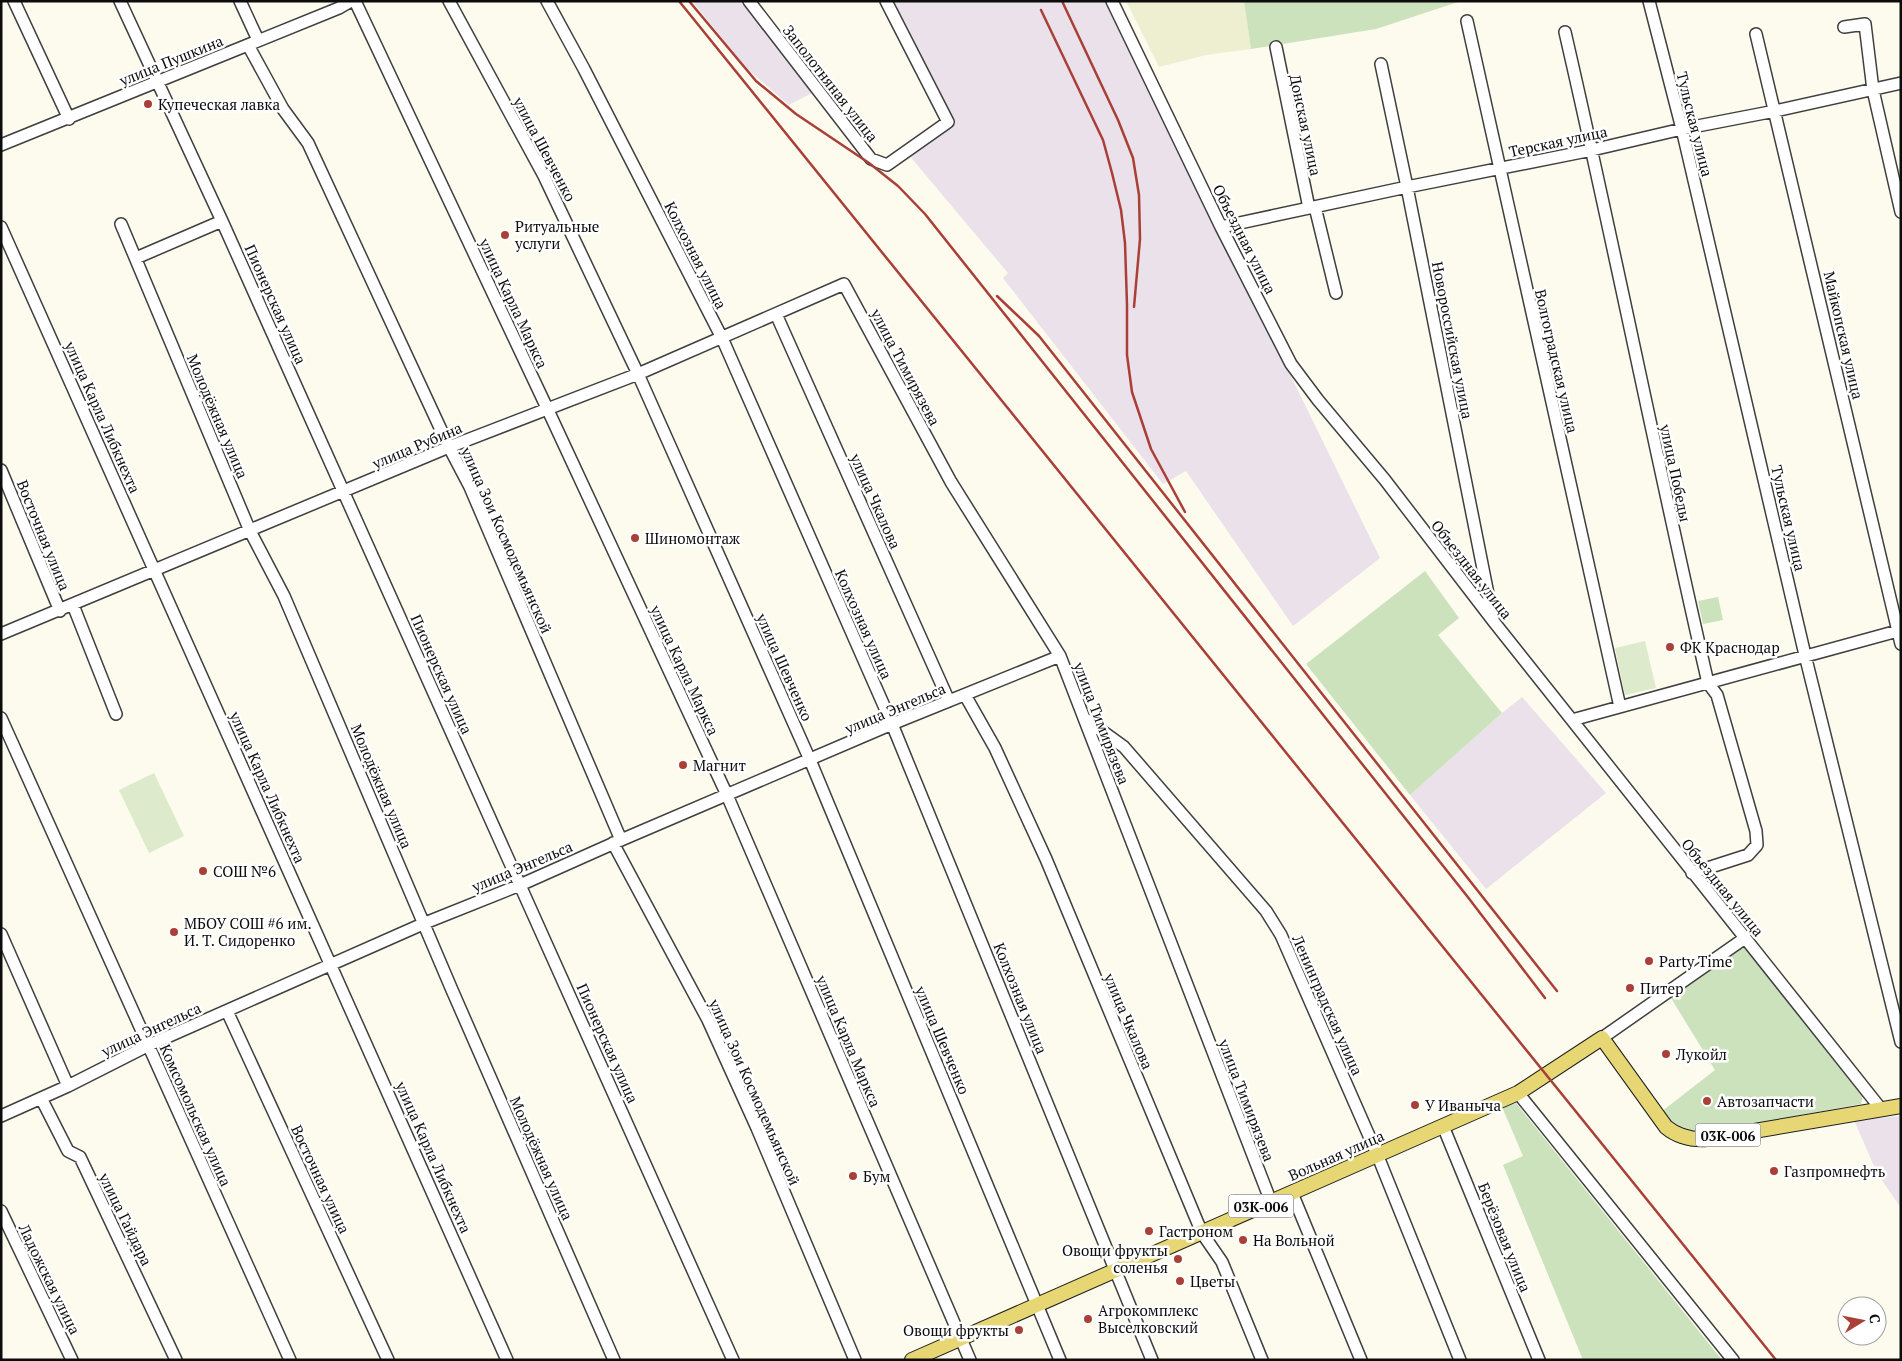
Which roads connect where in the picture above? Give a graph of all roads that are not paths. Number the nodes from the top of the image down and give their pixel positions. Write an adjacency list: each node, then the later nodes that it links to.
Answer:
1 (14, 1): 22 (street)
2 (120, 1): 18 (street, Пионерская улица)
3 (240, 1): 15 (street, улица Зои Космодемьянской)
4 (353, 1): 15 (street, улица Пушкина); 41 (street, улица Карла Маркса)
5 (449, 1): 40 (street, улица Шевченко)
6 (547, 1): 39 (street, Колхозная улица)
7 (748, 1): 8 (street, Заполотняная улица)
8 (886, 1)
9 (1112, 1): 33 (street, Объездная улица)
10 (1649, 1): 23 (street, Тульская улица)
11 (1467, 21): 26 (street, Волгоградская улица)
12 (1844, 27): 20 (street)
13 (1565, 32): 25 (street, улица Победы)
14 (1756, 34): 21 (street, Майкопская улица)
15 (253, 42): 18 (street, улица Пушкина); 42 (street, улица Зои Космодемьянской)
16 (1276, 47): 28 (street, Донская улица)
17 (1381, 64): 27 (street, Новороссийская улица)
18 (157, 82): 22 (street, улица Пушкина); 30 (street, Пионерская улица)
19 (1901, 83): 20 (street, Терская улица)
20 (1873, 90): 21 (street, Терская улица); 29 (street)
21 (1775, 111): 23 (street, Терская улица); 50 (street, Майкопская улица)
22 (69, 119): 24 (street, улица Пушкина)
23 (1682, 130): 25 (street, Терская улица); 53 (street, Тульская улица)
24 (1, 145)
25 (1592, 150): 26 (street, Терская улица); 55 (street, улица Победы)
26 (1499, 169): 27 (street, Терская улица); 58 (street, Волгоградская улица)
27 (1407, 187): 28 (street, Терская улица); 49 (street, Новороссийская улица)
28 (1312, 208): 33 (street, Терская улица); 37 (street, Донская улица)
29 (1901, 212)
30 (222, 221): 35 (street); 44 (street, Пионерская улица)
31 (122, 224): 35 (street, Молодёжная улица)
32 (1, 227): 34 (street, улица Карла Либкнехта)
33 (1221, 227): 49 (street, Объездная улица)
34 (5, 244): 46 (street, улица Карла Либкнехта)
35 (136, 258): 45 (street, Молодёжная улица)
36 (844, 284): 38 (street, улица Рубина); 54 (street, улица Тимирязева)
37 (1336, 293)
38 (776, 314): 39 (street, улица Рубина); 57 (street, улица Чкалова)
39 (722, 338): 40 (street, улица Рубина); 63 (street, Колхозная улица)
40 (638, 374): 41 (street, улица Рубина); 64 (street, улица Шевченко)
41 (547, 408): 42 (street, улица Рубина); 65 (street, улица Карла Маркса)
42 (449, 448): 44 (street, улица Рубина); 66 (street, улица Зои Космодемьянской)
43 (1, 470): 48 (street, Восточная улица)
44 (344, 492): 45 (street, улица Рубина); 68 (street, Пионерская улица)
45 (250, 531): 46 (street, улица Рубина); 69 (street, Молодёжная улица)
46 (156, 569): 47 (street, улица Рубина); 72 (street, улица Карла Либкнехта)
47 (73, 605): 48 (street, улица Рубина); 59 (street, Восточная улица)
48 (60, 612): 51 (street, улица Рубина)
49 (1494, 622): 62 (street, Объездная улица)
50 (1899, 630): 52 (street, Майкопская улица); 53 (street)
51 (1, 634)
52 (1901, 644)
53 (1806, 655): 55 (street); 75 (street, Тульская улица)
54 (1060, 656): 56 (street, улица Энгельса); 61 (street, улица Тимирязева)
55 (1708, 683): 58 (street); 67 (street, улица Победы)
56 (965, 695): 57 (street, улица Энгельса); 88 (street, улица Чкалова)
57 (949, 701): 63 (street, улица Энгельса)
58 (1620, 707): 62 (street)
59 (116, 714)
60 (1, 718): 76 (street, Комсомольская улица)
61 (1083, 718): 84 (street, Ленинградская улица); 86 (street, улица Тимирязева)
62 (1572, 720): 67 (street, Объездная улица)
63 (892, 724): 64 (street, улица Энгельса); 89 (street, Колхозная улица)
64 (810, 760): 65 (street, улица Энгельса); 90 (street, улица Шевченко)
65 (727, 795): 66 (street, улица Энгельса); 91 (street, улица Карла Маркса)
66 (617, 841): 68 (street, улица Энгельса); 99 (street, улица Зои Космодемьянской)
67 (1692, 873): 71 (street, Объездная улица)
68 (520, 885): 69 (street, улица Энгельса); 98 (street, Пионерская улица)
69 (425, 923): 72 (street, улица Энгельса); 97 (street, Молодёжная улица)
70 (1, 934): 77 (street)
71 (1745, 938): 74 (street, Вольная улица); 81 (street, Объездная улица)
72 (332, 964): 73 (street, улица Энгельса); 96 (street, улица Карла Либкнехта)
73 (227, 1011): 76 (street, улица Энгельса); 95 (street, Восточная улица)
74 (1602, 1038): 78 (main road, Вольная улица / 03К-006); 81 (main road, 03К-006)
75 (1901, 1042)
76 (149, 1046): 77 (street, улица Энгельса); 94 (street, Комсомольская улица)
77 (68, 1086): 79 (street, улица Энгельса)
78 (1518, 1093): 83 (main road, Вольная улица / 03К-006); 108 (street)
79 (41, 1098): 82 (street, улица Энгельса); 93 (street, улица Гайдара)
80 (1901, 1106): 81 (main road, 03К-006)
81 (1881, 1109)
82 (1, 1116)
83 (1443, 1126): 84 (main road, Вольная улица / 03К-006); 107 (street, Берёзовая улица)
84 (1377, 1154): 85 (main road, Вольная улица / 03К-006); 106 (street, Ленинградская улица)
85 (1292, 1193): 86 (main road, Вольная улица / 03К-006); 105 (street)
86 (1270, 1202): 88 (main road, Вольная улица / 03К-006)
87 (1, 1211): 92 (street, Ладожская улица)
88 (1202, 1233): 89 (main road, Вольная улица / 03К-006); 104 (street, улица Чкалова)
89 (1116, 1270): 90 (main road, Вольная улица / 03К-006); 103 (street, Колхозная улица)
90 (1038, 1305): 91 (main road, Вольная улица / 03К-006); 102 (street, улица Шевченко)
91 (961, 1338): 100 (main road, Вольная улица / 03К-006); 101 (street, улица Карла Маркса)
92 (72, 1360)
93 (176, 1360)
94 (290, 1360)
95 (388, 1360)
96 (507, 1360)
97 (614, 1360)
98 (733, 1360)
99 (855, 1360)
100 (912, 1360)
101 (970, 1360)
102 (1060, 1360)
103 (1152, 1360)
104 (1262, 1360)
105 (1362, 1360)
106 (1460, 1360)
107 (1539, 1360)
108 (1733, 1360)

